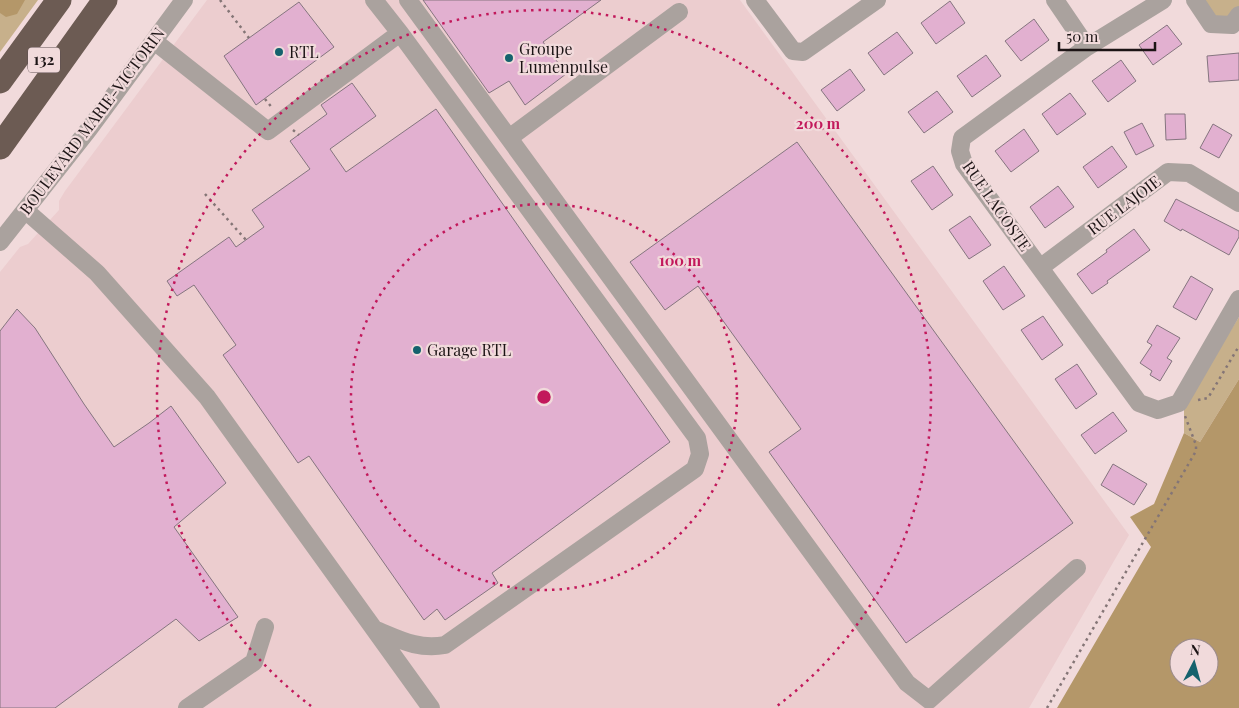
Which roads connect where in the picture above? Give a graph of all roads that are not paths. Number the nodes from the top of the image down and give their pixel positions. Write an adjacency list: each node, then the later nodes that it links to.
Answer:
1 (59, 0): 18 (highway)
2 (87, 0): 20 (highway, 132)
3 (105, 0): 19 (highway)
4 (113, 0): 19 (highway)
5 (184, 0): 16 (street, BOULEVARD MARIE-VICTORIN)
6 (374, 0): 15 (street)
7 (408, 0): 21 (street)
8 (755, 0): 9 (street)
9 (877, 0)
10 (1055, 0): 17 (street)
11 (1163, 0): 17 (street, RUE LACOSTE)
12 (1195, 0): 14 (street)
13 (679, 12): 21 (street)
14 (1239, 15)
15 (400, 33): 16 (street); 30 (street)
16 (154, 41): 24 (street, BOULEVARD MARIE-VICTORIN)
17 (1087, 47): 26 (street, RUE LACOSTE)
18 (0, 81)
19 (34, 99): 22 (highway)
20 (0, 120)
21 (509, 138): 31 (street)
22 (0, 148)
23 (1239, 203): 26 (street, RUE LAJOIE)
24 (25, 210): 25 (street, BOULEVARD MARIE-VICTORIN); 30 (street)
25 (0, 242)
26 (1041, 268): 27 (street, RUE LACOSTE)
27 (1239, 298)
28 (1077, 568): 31 (street)
29 (265, 626): 32 (street)
30 (374, 629): 33 (street)
31 (932, 704)
32 (187, 708)
33 (431, 708)

